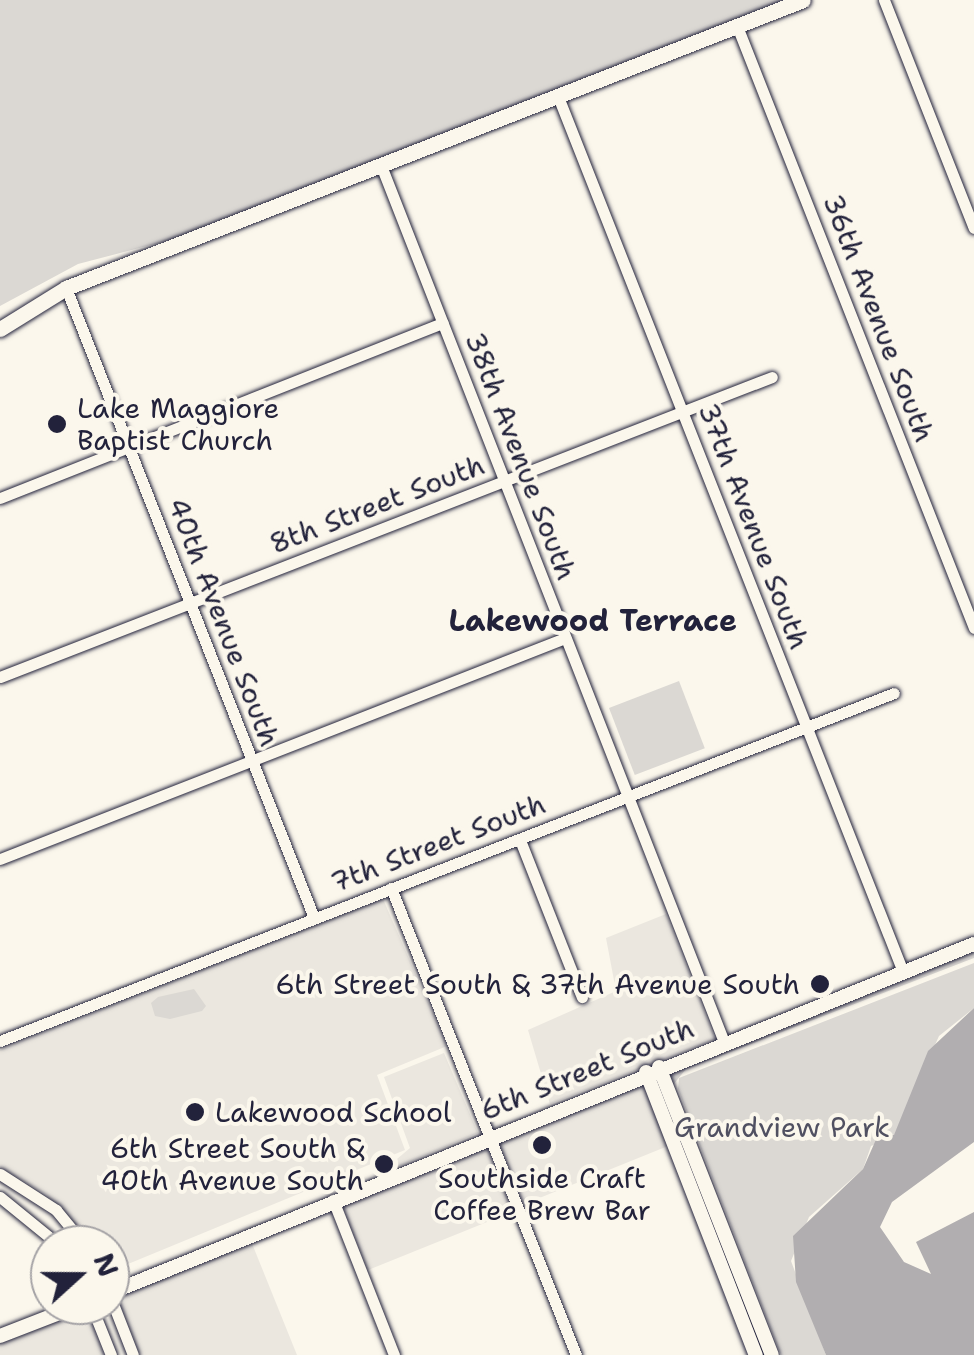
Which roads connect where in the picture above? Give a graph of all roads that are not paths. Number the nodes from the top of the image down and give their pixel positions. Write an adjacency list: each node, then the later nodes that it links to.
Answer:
1 (804, 0): 3 (main road)
2 (884, 0): 6 (street)
3 (736, 26): 4 (main road); 16 (street, 36th Avenue South)
4 (559, 99): 5 (main road); 11 (street, 37th Avenue South)
5 (382, 168): 7 (main road); 8 (street, 38th Avenue South)
6 (974, 228)
7 (66, 288): 9 (main road); 12 (street, 40th Avenue South)
8 (443, 323): 12 (street); 13 (street, 38th Avenue South)
9 (0, 330)
10 (772, 377): 11 (street, 8th Street South)
11 (683, 413): 13 (street, 8th Street South); 20 (street, 37th Avenue South)
12 (129, 445): 14 (street); 15 (street, 40th Avenue South)
13 (504, 481): 15 (street, 8th Street South); 17 (street, 38th Avenue South)
14 (0, 498)
15 (191, 602): 18 (street, 8th Street South); 21 (street, 40th Avenue South)
16 (974, 628)
17 (565, 638): 21 (street); 22 (street, 38th Avenue South)
18 (0, 677)
19 (894, 692): 20 (street, 7th Street South)
20 (806, 726): 22 (street, 7th Street South); 28 (street, 37th Avenue South)
21 (251, 761): 24 (street); 26 (street, 40th Avenue South)
22 (626, 797): 23 (street, 7th Street South); 31 (street, 38th Avenue South)
23 (520, 840): 25 (street, 7th Street South); 29 (street)
24 (0, 859)
25 (392, 888): 26 (street, 7th Street South); 33 (street)
26 (314, 918): 30 (street, 7th Street South)
27 (974, 944): 28 (street, 6th Street South)
28 (903, 972): 31 (street, 6th Street South)
29 (582, 997)
30 (0, 1041)
31 (724, 1042): 32 (street, 6th Street South)
32 (652, 1070): 33 (street, 6th Street South); 48 (street); 49 (street)
33 (489, 1135): 36 (street, 6th Street South); 47 (street)
34 (0, 1174): 38 (street)
35 (0, 1197): 37 (street)
36 (333, 1200): 39 (street, 6th Street South); 46 (street)
37 (34, 1225)
38 (68, 1225)
39 (130, 1286)
40 (30, 1324): 43 (street)
41 (99, 1325): 44 (street)
42 (122, 1325): 45 (street)
43 (0, 1336)
44 (110, 1355)
45 (133, 1355)
46 (394, 1355)
47 (576, 1355)
48 (756, 1355)
49 (772, 1355)

